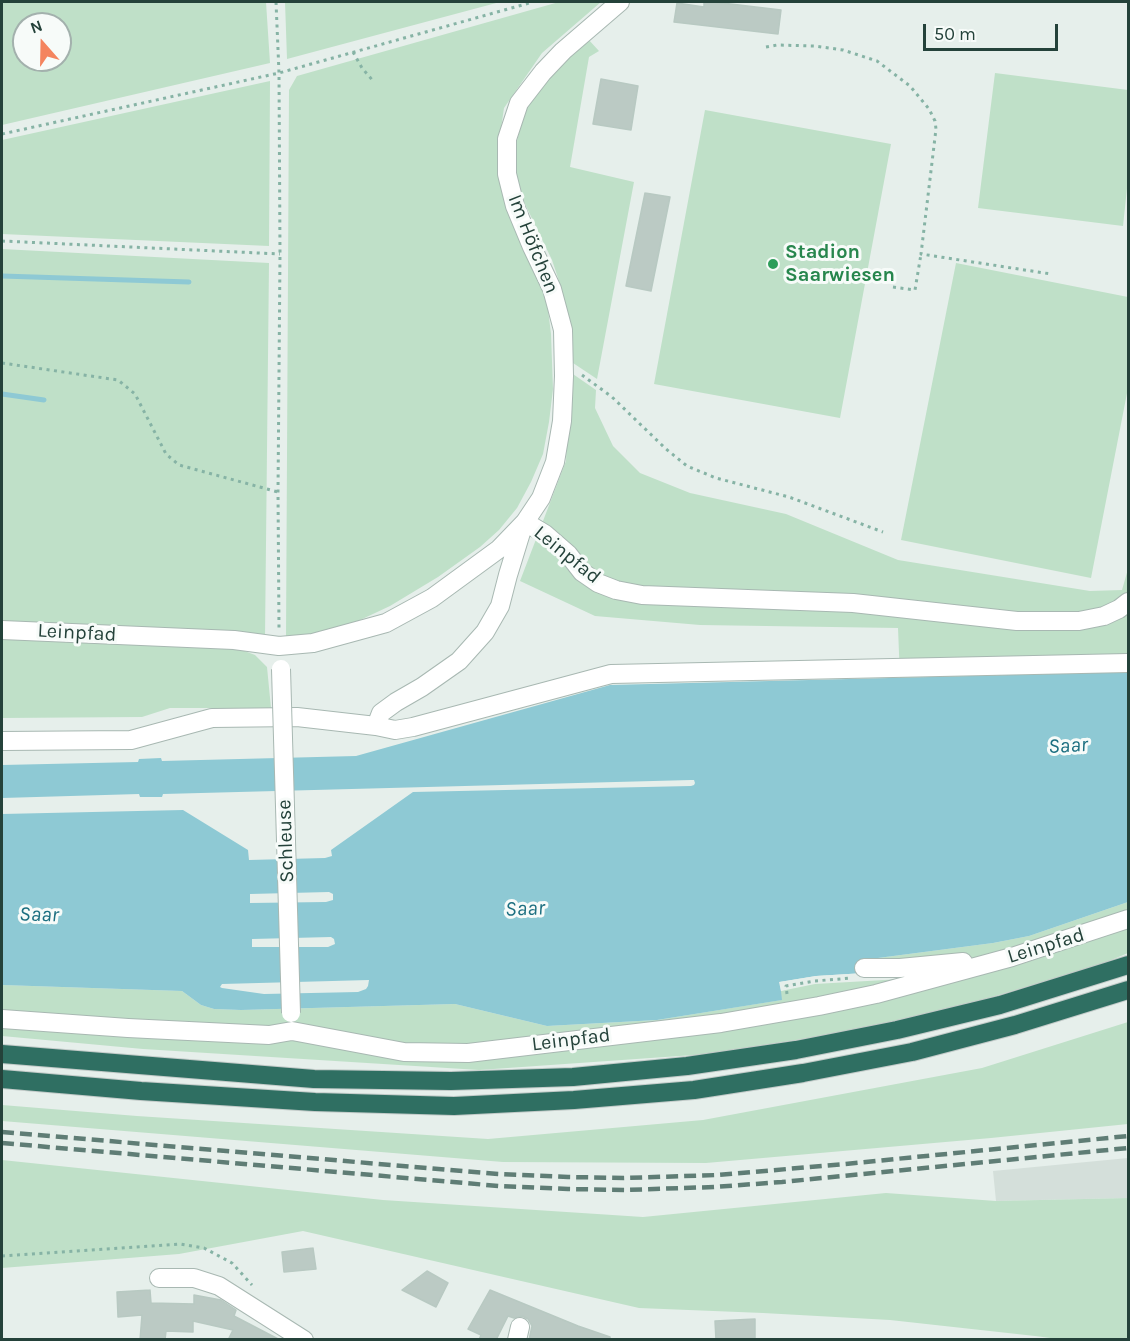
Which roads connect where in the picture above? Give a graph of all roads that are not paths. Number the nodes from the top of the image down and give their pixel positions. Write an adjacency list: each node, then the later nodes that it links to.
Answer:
1 (620, 2): 2 (street, Im Höfchen)
2 (525, 522): 3 (street, Leinpfad); 5 (street, Leinpfad); 7 (street)
3 (1128, 602)
4 (2, 630): 5 (street, Leinpfad)
5 (279, 646): 15 (street, Schleuse, bridge)
6 (1128, 663): 7 (street)
7 (376, 726): 8 (street)
8 (2, 741)
9 (1128, 919): 10 (street, Leinpfad)
10 (1012, 957): 12 (street); 15 (street, Leinpfad)
11 (1128, 964): 16 (highway)
12 (860, 973)
13 (1128, 990): 17 (highway)
14 (2, 1019): 15 (street, Leinpfad)
15 (292, 1022)
16 (2, 1054)
17 (2, 1079)
18 (159, 1278): 19 (street)
19 (304, 1340)

